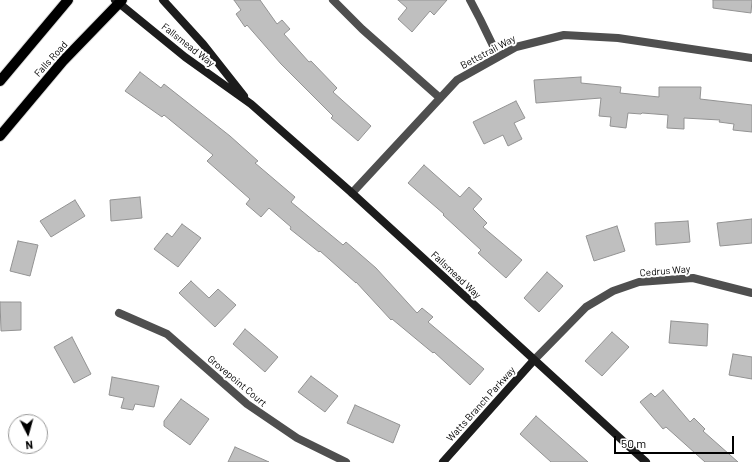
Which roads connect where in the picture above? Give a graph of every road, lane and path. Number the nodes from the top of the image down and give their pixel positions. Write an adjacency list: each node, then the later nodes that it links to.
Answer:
1 (68, 0): 8 (main road)
2 (163, 0): 10 (street, Fallsmead Way)
3 (333, 0): 9 (street)
4 (470, 0): 6 (street)
5 (119, 1): 10 (street, Fallsmead Way); 11 (main road, Falls Road)
6 (498, 56): 7 (street, Bettstrail Way); 9 (street, Bettstrail Way)
7 (752, 58)
8 (0, 80)
9 (440, 98): 12 (street, Bettstrail Way)
10 (251, 104): 12 (street, Fallsmead Way)
11 (0, 136)
12 (352, 193): 15 (street, Fallsmead Way)
13 (752, 293): 15 (street, Cedrus Way)
14 (119, 313): 16 (street, Grovepoint Court)
15 (534, 360): 17 (street, Watts Branch Parkway); 18 (street, Fallsmead Way)
16 (346, 462)
17 (443, 462)
18 (646, 462)

